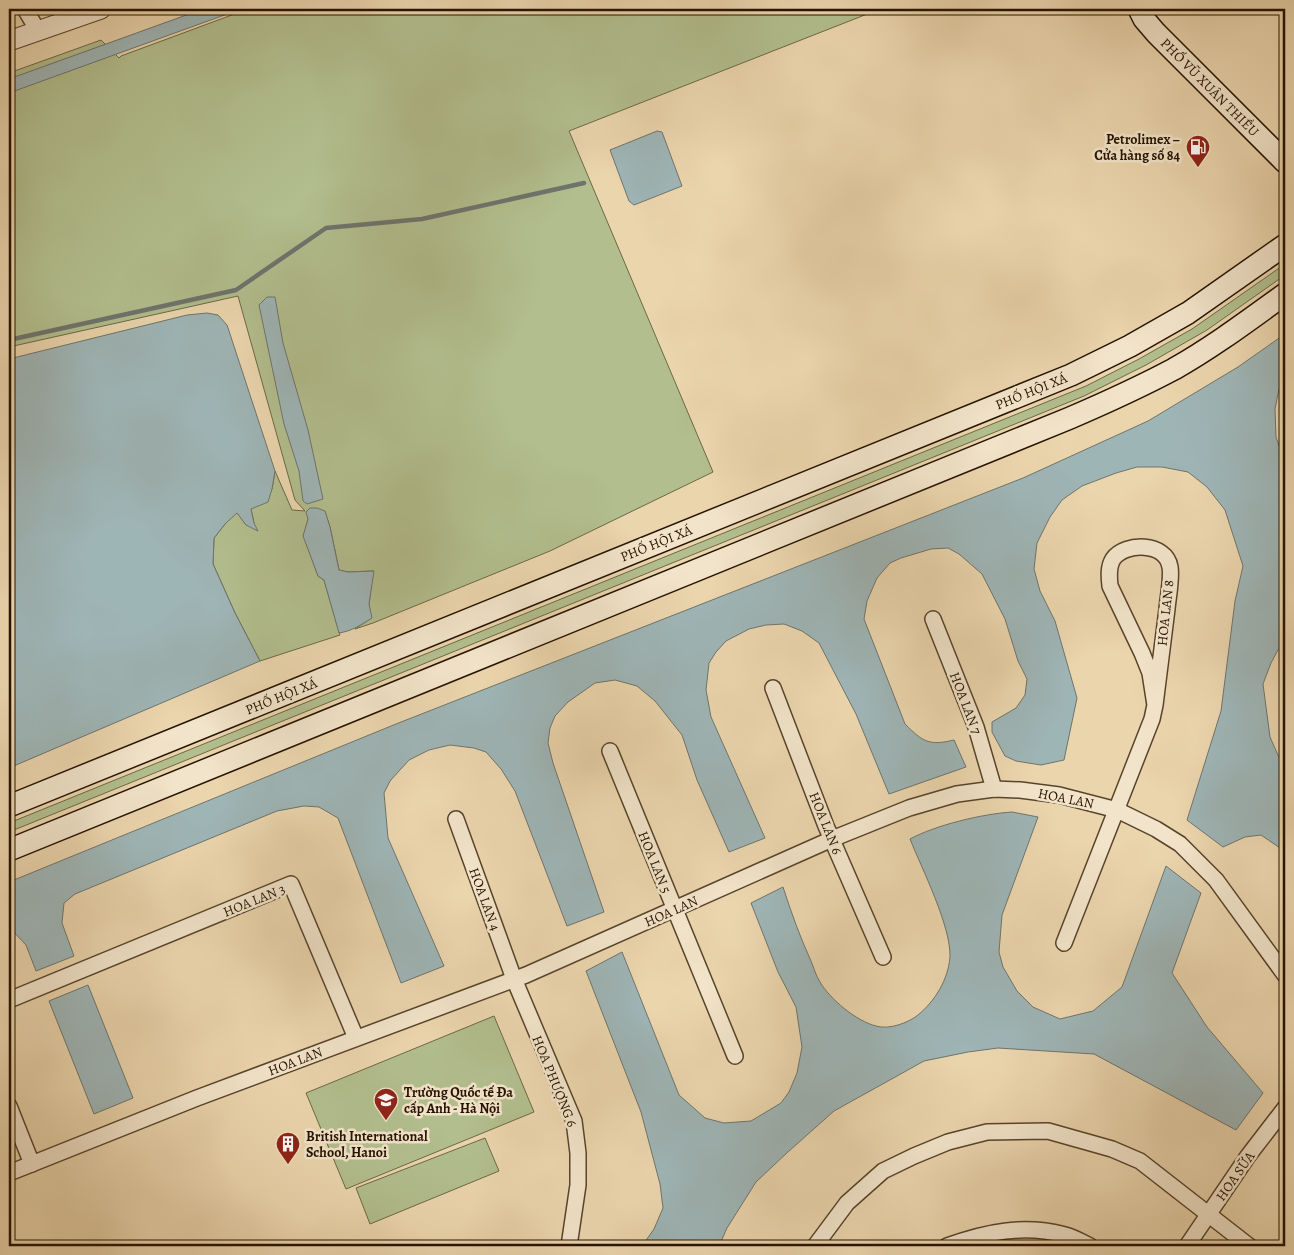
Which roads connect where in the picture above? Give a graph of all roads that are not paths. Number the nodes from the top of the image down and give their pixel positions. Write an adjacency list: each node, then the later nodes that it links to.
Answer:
1 (25, 9): 4 (street)
2 (101, 9): 4 (street)
3 (1139, 9): 6 (main road, PHỐ VŨ XUÂN THIỀU)
4 (38, 31): 5 (street)
5 (9, 41)
6 (1285, 162)
7 (1285, 245): 14 (main road, PHỐ HỘI XÁ)
8 (1285, 294): 18 (main road)
9 (933, 619): 13 (street, HOA LAN 7)
10 (773, 688): 17 (street, HOA LAN 6)
11 (1155, 705): 11 (street, HOA LAN 8); 15 (street, HOA LAN 8)
12 (610, 751): 19 (street, HOA LAN 5)
13 (994, 789): 15 (street, HOA LAN); 17 (street, HOA LAN)
14 (9, 806)
15 (1117, 810): 20 (street, HOA LAN 8); 22 (street, HOA LAN)
16 (456, 818): 23 (street, HOA LAN 4)
17 (832, 839): 19 (street, HOA LAN); 21 (street, HOA LAN 6)
18 (9, 850)
19 (674, 909): 23 (street, HOA LAN); 26 (street, HOA LAN 5)
20 (1064, 943)
21 (883, 957)
22 (1285, 975)
23 (514, 979): 25 (street, HOA LAN); 32 (street, HOA PHƯỢNG 6)
24 (9, 1000): 25 (street, HOA LAN 3)
25 (356, 1038): 29 (street, HOA LAN)
26 (735, 1056)
27 (9, 1106): 29 (street)
28 (1285, 1108): 31 (street, HOA SỮA)
29 (32, 1164): 30 (street, HOA LAN)
30 (9, 1173)
31 (1208, 1214): 33 (street); 36 (street, HOA SỮA); 37 (street)
32 (569, 1246)
33 (814, 1246)
34 (946, 1246): 35 (street)
35 (1090, 1246)
36 (1187, 1246)
37 (1249, 1246)

